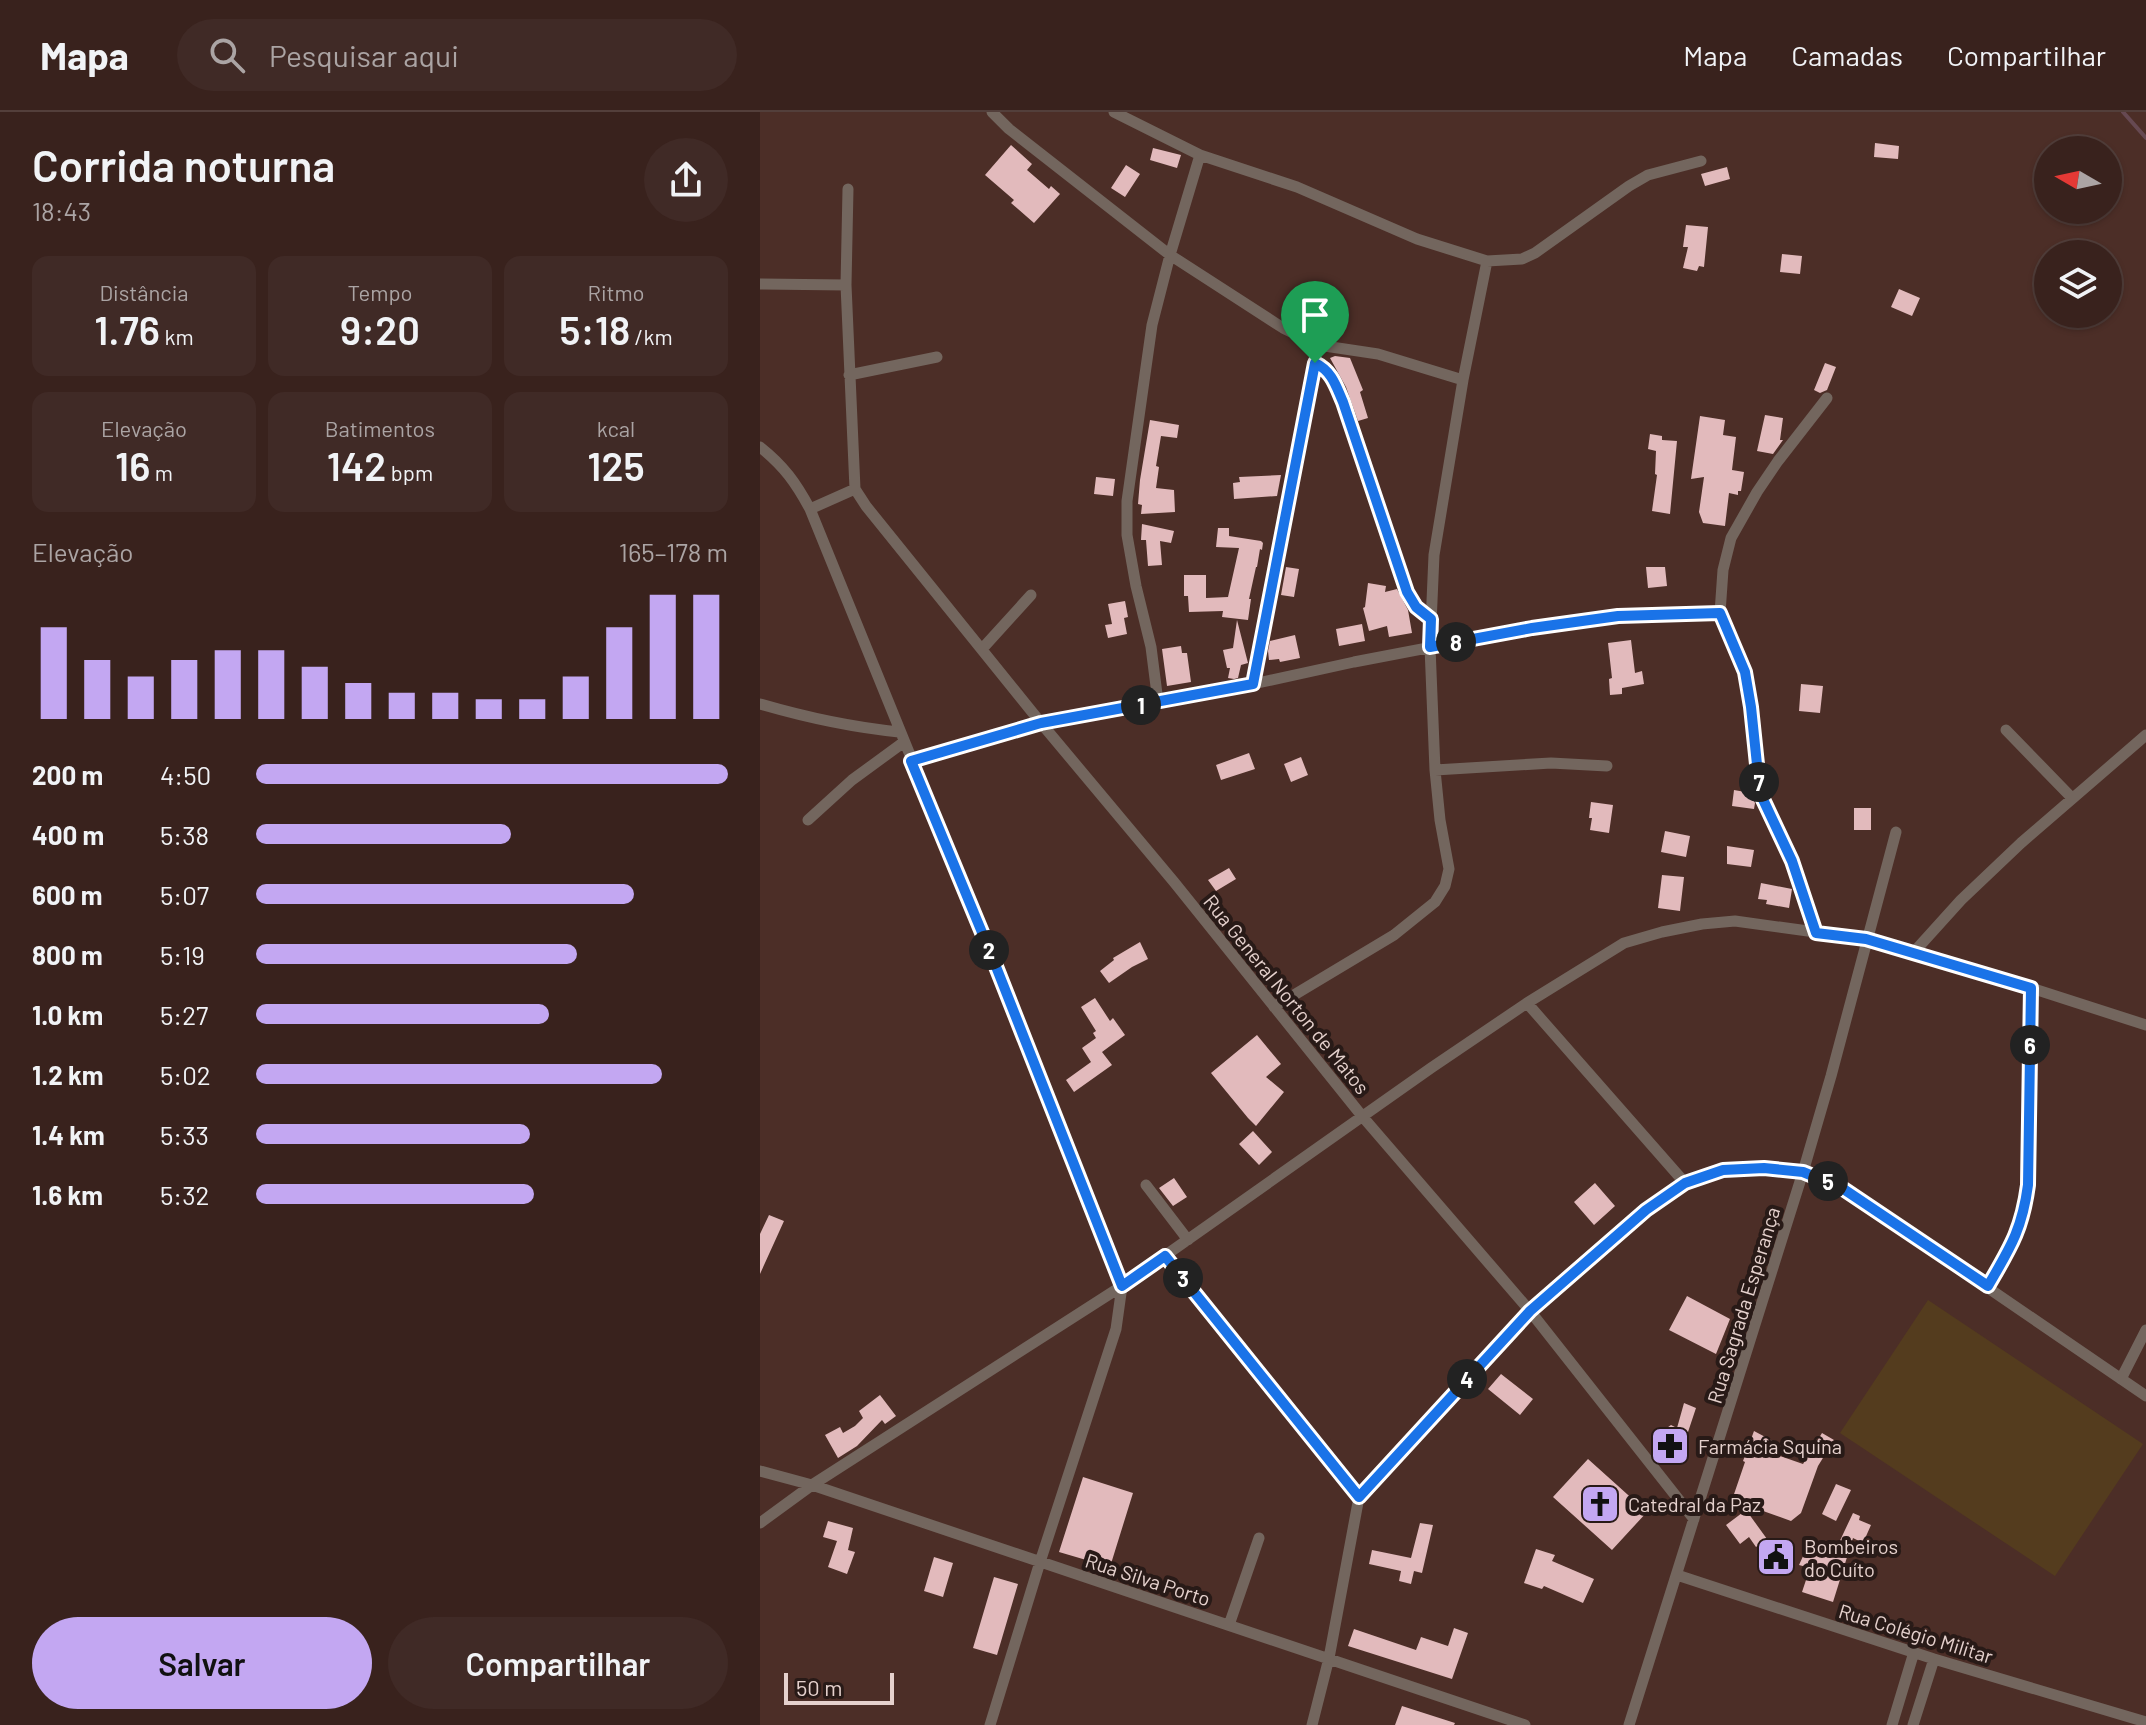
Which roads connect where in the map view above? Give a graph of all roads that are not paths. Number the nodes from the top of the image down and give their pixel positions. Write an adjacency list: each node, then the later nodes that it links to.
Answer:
1 (992, 112): 6 (street)
2 (1114, 112): 3 (street)
3 (1200, 155): 6 (street); 7 (street)
4 (1701, 161): 7 (street)
5 (848, 189): 9 (street)
6 (1170, 255): 10 (street); 25 (street)
7 (1487, 261): 14 (street)
8 (760, 284): 9 (street)
9 (846, 285): 13 (street)
10 (1318, 345): 12 (street); 14 (street)
11 (937, 357): 13 (street)
12 (1315, 363): 21 (street); 24 (street)
13 (849, 375): 17 (street)
14 (1463, 380): 21 (street)
15 (1827, 398): 20 (street)
16 (760, 447): 18 (street)
17 (855, 489): 18 (street); 23 (street, Rua General Norton de Matos)
18 (810, 509): 30 (street)
19 (1031, 595): 23 (street)
20 (1720, 613): 22 (street); 37 (street)
21 (1431, 619): 22 (street)
22 (1430, 647): 24 (street); 33 (street)
23 (982, 649): 27 (street, Rua General Norton de Matos)
24 (1253, 684): 25 (street)
25 (1158, 702): 27 (street)
26 (760, 704): 30 (street)
27 (1041, 723): 31 (street); 42 (street, Rua General Norton de Matos)
28 (2006, 730): 34 (street)
29 (2146, 735): 34 (street)
30 (901, 737): 31 (street); 35 (street)
31 (911, 761): 50 (street)
32 (1607, 766): 33 (street)
33 (1435, 770): 42 (street)
34 (2072, 798): 39 (street)
35 (808, 820)
36 (1896, 832): 38 (street, Rua Sagrada Esperança)
37 (1816, 933): 38 (street); 41 (street)
38 (1866, 939): 39 (street); 45 (street, Rua Sagrada Esperança)
39 (1914, 952): 40 (street)
40 (2031, 988): 43 (street); 51 (street)
41 (1527, 1003): 44 (street); 46 (street)
42 (1274, 1007): 44 (street, Rua General Norton de Matos)
43 (2146, 1025)
44 (1362, 1116): 48 (street); 52 (street, Rua General Norton de Matos)
45 (1803, 1172): 46 (street); 51 (street); 59 (street, Rua Sagrada Esperança)
46 (1685, 1183): 52 (street)
47 (1146, 1185): 48 (street)
48 (1188, 1240): 49 (street)
49 (1165, 1256): 50 (street); 58 (street)
50 (1122, 1286): 57 (street); 62 (street)
51 (1988, 1286): 54 (street)
52 (1530, 1311): 58 (street); 59 (street, Rua General Norton de Matos)
53 (2146, 1330): 54 (street)
54 (2121, 1379): 55 (street)
55 (2146, 1396)
56 (760, 1471): 57 (street, Rua Silva Porto)
57 (812, 1485): 60 (street); 62 (street, Rua Silva Porto)
58 (1359, 1497): 66 (street)
59 (1694, 1519): 63 (street, Rua Sagrada Esperança)
60 (760, 1523)
61 (1259, 1538): 64 (street)
62 (1040, 1562): 64 (street, Rua Silva Porto); 69 (street)
63 (1677, 1575): 65 (street, Rua Colégio Militar); 72 (street, Rua Sagrada Esperança)
64 (1229, 1625): 66 (street, Rua Silva Porto)
65 (1914, 1652): 67 (street, Rua Colégio Militar); 73 (street)
66 (1329, 1658): 70 (street); 71 (street, Rua Silva Porto)
67 (1934, 1659): 68 (street, Rua Colégio Militar); 74 (street)
68 (2146, 1722)
69 (990, 1725)
70 (1312, 1725)
71 (1525, 1725)
72 (1629, 1725)
73 (1892, 1725)
74 (1913, 1725)

